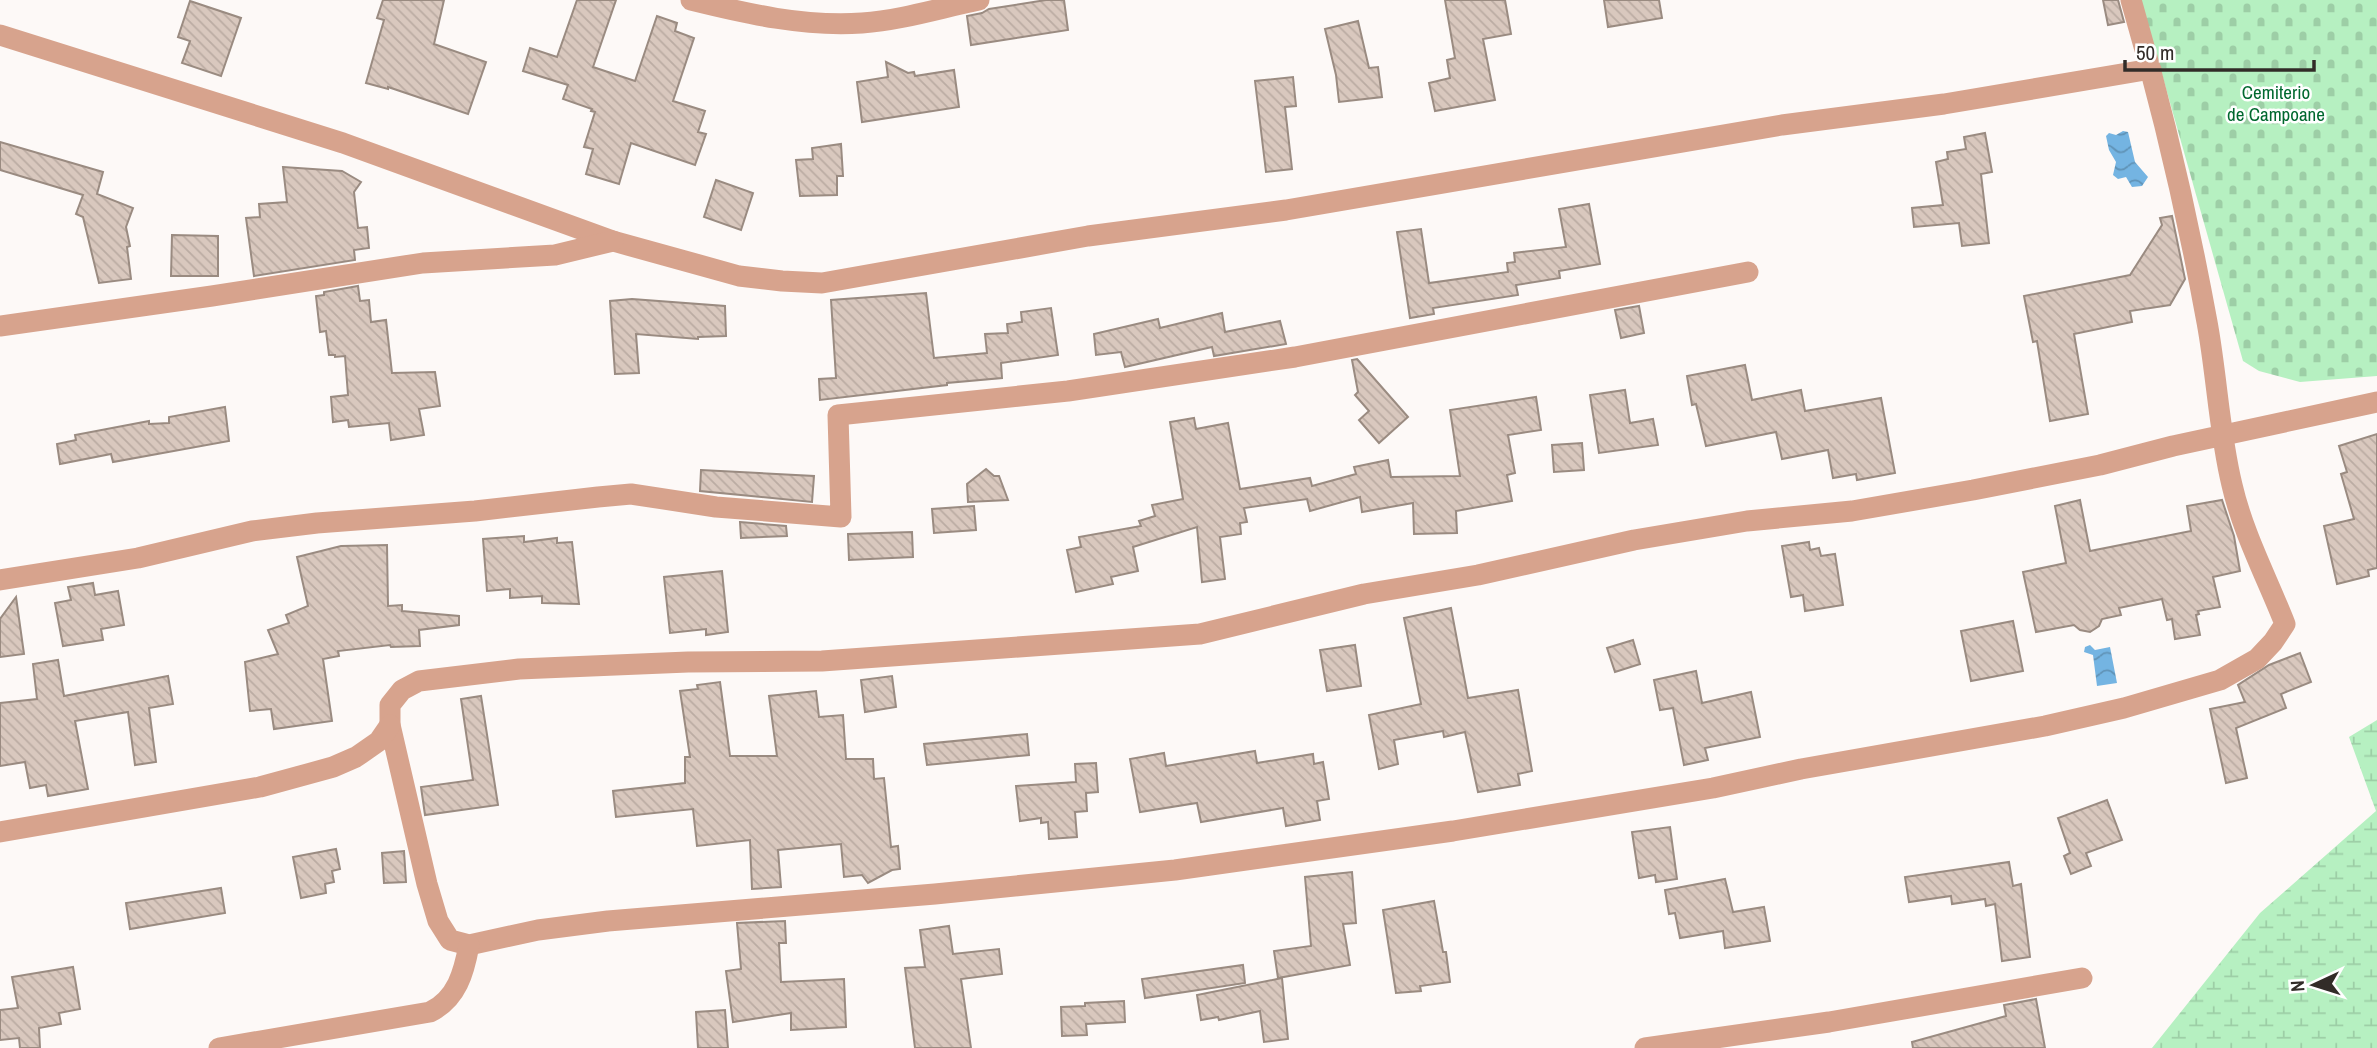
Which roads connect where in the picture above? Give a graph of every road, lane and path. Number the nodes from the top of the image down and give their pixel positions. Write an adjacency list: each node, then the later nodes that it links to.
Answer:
1 (691, 0): 2 (street)
2 (979, 0)
3 (2132, 0): 5 (street)
4 (0, 35): 6 (street)
5 (2151, 69): 6 (street); 10 (street)
6 (613, 241): 8 (street)
7 (1748, 272): 11 (street)
8 (0, 326)
9 (2377, 402): 10 (street)
10 (2223, 436): 12 (street); 14 (street)
11 (0, 580)
12 (390, 724): 13 (street); 14 (street)
13 (0, 832)
14 (469, 945): 16 (street)
15 (2082, 978): 17 (street)
16 (219, 1048)
17 (1644, 1048)

